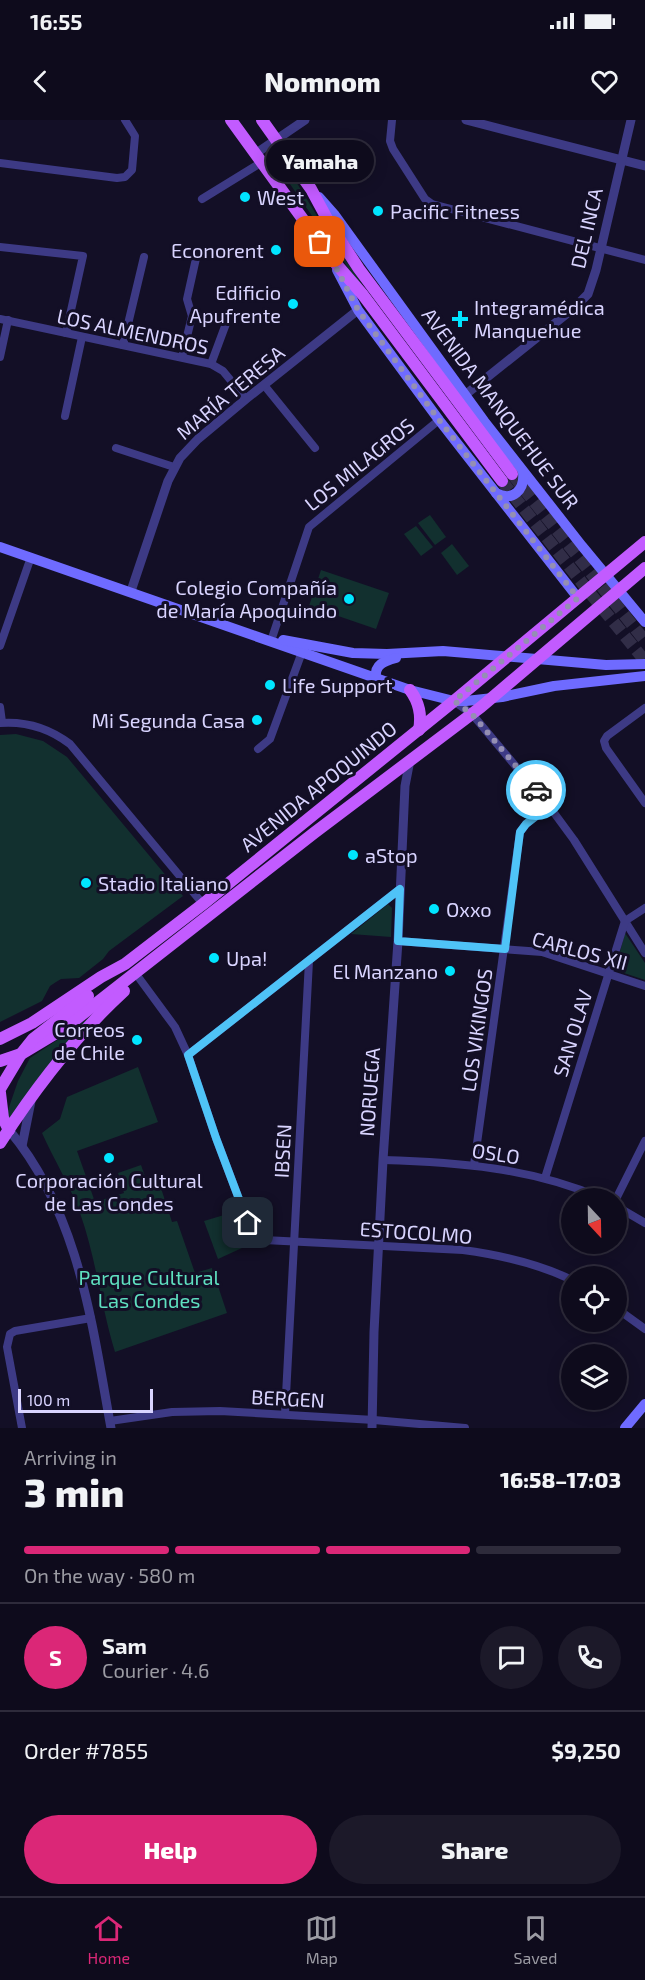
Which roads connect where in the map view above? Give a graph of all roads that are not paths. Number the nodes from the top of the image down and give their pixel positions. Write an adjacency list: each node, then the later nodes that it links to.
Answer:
1 (125, 120): 11 (street)
2 (231, 120): 9 (main road, AVENIDA MANQUEHUE SUR)
3 (262, 120): 8 (main road, AVENIDA MANQUEHUE SUR)
4 (305, 120): 8 (street)
5 (392, 120): 16 (street)
6 (466, 120): 10 (street)
7 (631, 120): 10 (street, DEL INCA)
8 (276, 140): 9 (street); 13 (main road, AVENIDA MANQUEHUE SUR)
9 (258, 158): 14 (street); 19 (main road, AVENIDA MANQUEHUE SUR)
10 (621, 160): 12 (street); 16 (street, DEL INCA)
11 (0, 163)
12 (645, 166)
13 (311, 189): 31 (main road, AVENIDA MANQUEHUE SUR); 38 (main road, AVENIDA MANQUEHUE SUR)
14 (202, 199)
15 (0, 247): 24 (street)
16 (600, 248): 20 (street); 31 (street, DEL INCA)
17 (197, 254): 28 (street)
18 (144, 257): 26 (street)
19 (331, 258): 21 (main road, AVENIDA MANQUEHUE SUR); 38 (main road, AVENIDA MANQUEHUE SUR)
20 (645, 260)
21 (358, 310): 30 (street, MARÍA TERESA); 34 (main road, AVENIDA MANQUEHUE SUR)
22 (4, 319): 24 (street, LOS ALMENDROS); 27 (street)
23 (227, 321): 29 (street)
24 (66, 333): 25 (street, LOS ALMENDROS)
25 (82, 337): 26 (street, LOS ALMENDROS); 33 (street)
26 (123, 345): 28 (street, LOS ALMENDROS)
27 (0, 357)
28 (183, 357): 29 (street, LOS ALMENDROS)
29 (212, 364): 32 (street, LOS ALMENDROS)
30 (264, 385): 32 (street, MARÍA TERESA); 36 (street)
31 (465, 394): 38 (main road, AVENIDA MANQUEHUE SUR)
32 (246, 399): 37 (street, MARÍA TERESA)
33 (65, 416)
34 (439, 420): 39 (main road, AVENIDA MANQUEHUE SUR); 49 (street, LOS MILAGROS)
35 (116, 448): 37 (street)
36 (315, 448)
37 (174, 467): 45 (street, MARÍA TERESA)
38 (512, 476): 39 (main road); 44 (main road, AVENIDA MANQUEHUE SUR)
39 (495, 493): 47 (main road, AVENIDA MANQUEHUE SUR)
40 (645, 542): 44 (main road, AVENIDA APOQUINDO)
41 (0, 547): 42 (main road)
42 (31, 557): 45 (main road); 50 (street)
43 (645, 568): 46 (main road, AVENIDA APOQUINDO)
44 (606, 575): 46 (main road, AVENIDA MANQUEHUE SUR); 47 (main road, AVENIDA APOQUINDO)
45 (131, 591): 49 (main road)
46 (619, 591): 48 (main road, AVENIDA MANQUEHUE SUR); 54 (main road, AVENIDA APOQUINDO)
47 (578, 598): 53 (main road, AVENIDA APOQUINDO)
48 (645, 622)
49 (271, 641): 51 (main road); 52 (main road)
50 (0, 646)
51 (302, 652): 57 (main road); 66 (street)
52 (414, 652): 53 (main road); 57 (main road)
53 (509, 656): 54 (main road); 60 (main road, AVENIDA APOQUINDO)
54 (540, 658): 55 (main road); 59 (main road, AVENIDA APOQUINDO)
55 (645, 664)
56 (645, 676): 59 (main road)
57 (376, 678): 58 (main road)
58 (410, 690): 60 (main road); 65 (main road)
59 (491, 699): 60 (main road); 63 (main road, AVENIDA APOQUINDO)
60 (454, 701): 63 (street); 65 (main road, AVENIDA APOQUINDO)
61 (0, 707): 64 (street)
62 (645, 708): 68 (street)
63 (472, 714): 67 (main road, AVENIDA APOQUINDO); 69 (street)
64 (1, 722): 71 (street)
65 (419, 730): 71 (main road, AVENIDA APOQUINDO)
66 (258, 748)
67 (411, 760): 70 (street, NORUEGA); 77 (main road, AVENIDA APOQUINDO)
68 (645, 803)
69 (549, 806): 73 (street); 75 (street, LOS VIKINGOS)
70 (400, 889): 74 (street, NORUEGA); 78 (street)
71 (203, 904): 79 (main road, AVENIDA APOQUINDO)
72 (645, 908): 73 (street)
73 (625, 921): 76 (street); 80 (street, SAN OLAV)
74 (398, 941): 75 (street, CARLOS XII); 93 (street, NORUEGA)
75 (505, 949): 80 (street, CARLOS XII); 94 (street, LOS VIKINGOS)
76 (645, 953)
77 (161, 954): 81 (main road); 84 (main road, AVENIDA APOQUINDO)
78 (309, 961): 85 (street); 100 (street, IBSEN)
79 (125, 964): 83 (main road, AVENIDA APOQUINDO); 84 (main road)
80 (608, 973): 82 (street, CARLOS XII); 95 (street, SAN OLAV)
81 (139, 978): 85 (street); 88 (main road)
82 (645, 986)
83 (0, 1039)
84 (21, 1054): 86 (main road, AVENIDA APOQUINDO); 87 (main road)
85 (188, 1055): 100 (street, ESTOCOLMO)
86 (0, 1061)
87 (0, 1091): 89 (main road)
88 (33, 1093): 89 (main road); 92 (street)
89 (9, 1130): 91 (main road); 92 (street)
90 (645, 1141): 97 (street)
91 (0, 1143)
92 (22, 1146): 104 (street)
93 (383, 1160): 94 (street, OSLO); 101 (street, NORUEGA)
94 (474, 1165): 95 (street, OSLO)
95 (545, 1178): 96 (street, OSLO)
96 (573, 1188)
97 (622, 1188)
98 (627, 1212): 99 (street)
99 (645, 1223)
100 (294, 1240): 101 (street, ESTOCOLMO); 107 (street, IBSEN)
101 (378, 1246): 102 (street, ESTOCOLMO); 108 (street, NORUEGA)
102 (561, 1276)
103 (627, 1316): 105 (street)
104 (91, 1318): 109 (street); 110 (street)
105 (645, 1329)
106 (645, 1404): 112 (main road)
107 (285, 1414): 108 (street, BERGEN); 109 (street, BERGEN)
108 (372, 1424): 111 (street, BERGEN)
109 (111, 1425)
110 (22, 1428)
111 (465, 1428)
112 (625, 1428)

